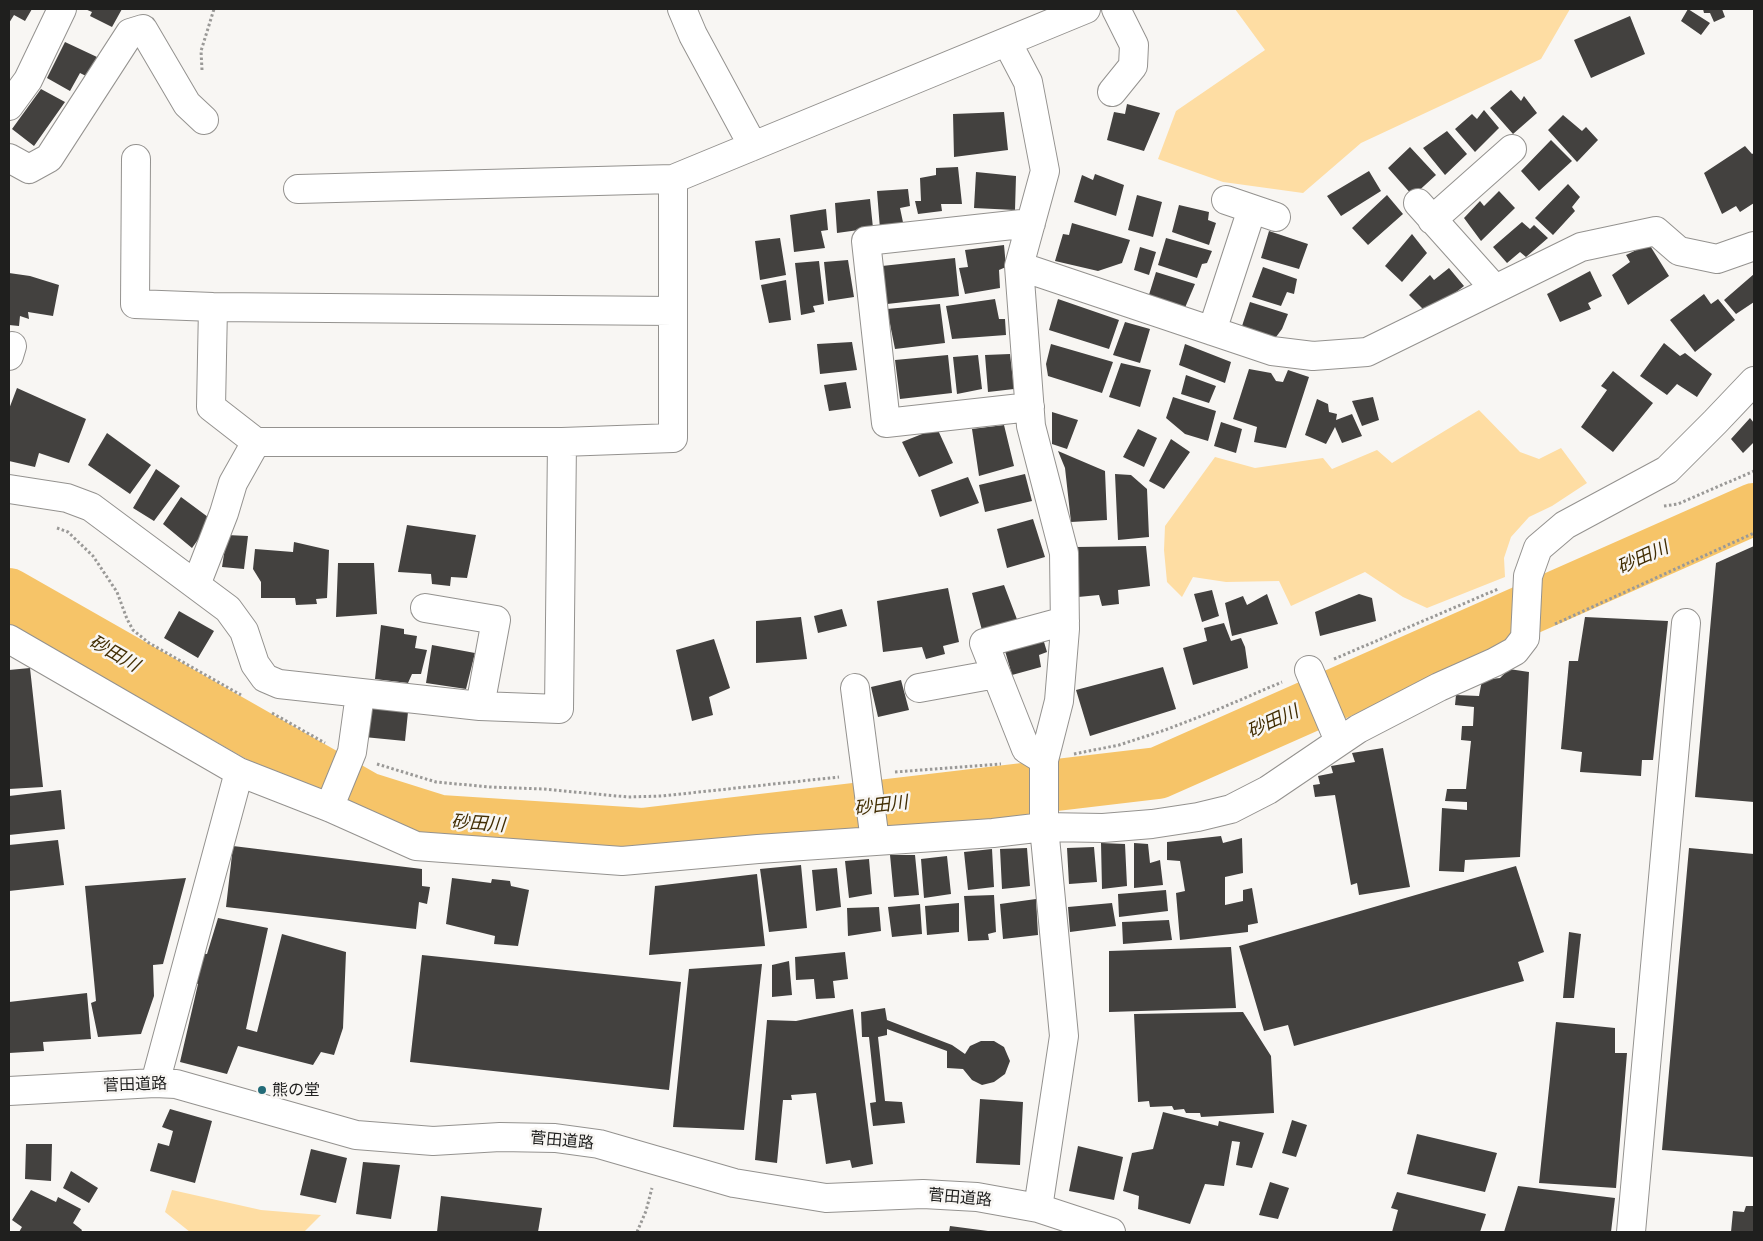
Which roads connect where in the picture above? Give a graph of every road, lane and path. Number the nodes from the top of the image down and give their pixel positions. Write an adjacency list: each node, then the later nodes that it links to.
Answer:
1 (62, 9): 9 (street)
2 (214, 9): 7 (path)
3 (682, 9): 11 (street)
4 (1086, 9): 6 (street)
5 (1116, 9): 8 (street)
6 (1007, 42): 11 (street); 18 (street)
7 (202, 77)
8 (1112, 92)
9 (9, 106)
10 (204, 120): 13 (street)
11 (753, 146): 15 (street)
12 (1512, 149): 21 (street)
13 (9, 158)
14 (136, 159): 22 (street)
15 (673, 179): 16 (street); 23 (street)
16 (298, 189)
17 (1226, 200): 24 (street)
18 (1031, 223): 20 (street); 26 (street)
19 (1754, 246): 21 (street)
20 (1019, 266): 24 (street); 26 (street)
21 (1494, 289): 24 (street)
22 (213, 307): 23 (street); 27 (street)
23 (673, 311): 28 (street)
24 (1212, 331)
25 (1754, 380): 35 (street)
26 (1030, 407): 33 (street)
27 (256, 442): 28 (street); 31 (street)
28 (562, 442): 42 (street)
29 (9, 489): 31 (street)
30 (1754, 534): 35 (path)
31 (196, 585): 41 (street)
32 (425, 608): 42 (street)
33 (1065, 621): 38 (street); 44 (street)
34 (1686, 623): 55 (street)
35 (1525, 638): 43 (street)
36 (9, 639): 45 (street)
37 (1309, 670): 43 (street)
38 (996, 674): 40 (street); 44 (street)
39 (855, 688): 48 (street)
40 (919, 688)
41 (360, 694): 42 (street); 46 (street)
42 (480, 706)
43 (1335, 732): 47 (street)
44 (1044, 760): 47 (street)
45 (239, 772): 46 (street); 49 (street)
46 (332, 802): 48 (street)
47 (1044, 816): 48 (street); 52 (street)
48 (876, 841)
49 (155, 1082): 50 (street, 菅田道路); 51 (street, 菅田道路)
50 (9, 1091)
51 (658, 1160): 52 (street, 菅田道路); 53 (path)
52 (1047, 1218): 54 (street, 菅田道路)
53 (637, 1232)
54 (1111, 1232)
55 (1631, 1232)

